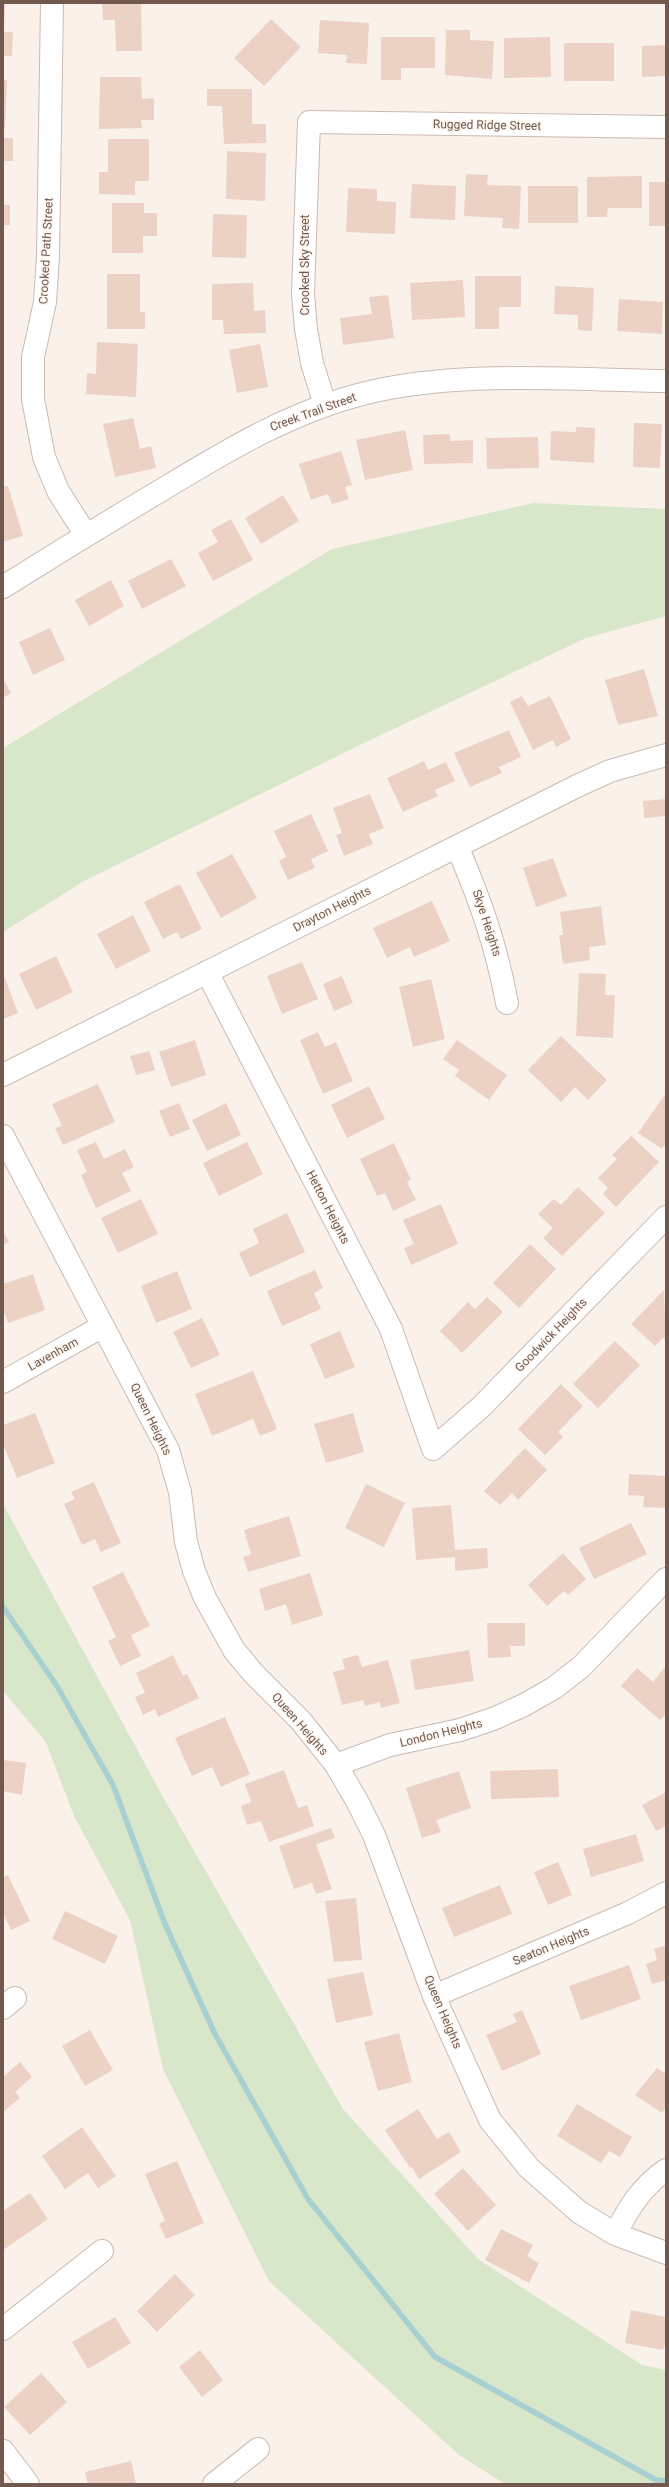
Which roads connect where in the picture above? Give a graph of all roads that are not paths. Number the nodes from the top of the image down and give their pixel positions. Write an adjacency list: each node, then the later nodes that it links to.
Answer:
1 (52, 3): 6 (street, Crooked Path Street)
2 (309, 122): 3 (street, Rugged Ridge Street); 5 (street, Crooked Sky Street)
3 (666, 127)
4 (666, 381): 5 (street, Creek Trail Street)
5 (325, 405): 6 (street, Creek Trail Street)
6 (86, 535): 7 (street, Creek Trail Street)
7 (3, 587)
8 (666, 755): 9 (street, Drayton Heights)
9 (458, 846): 10 (street, Drayton Heights); 11 (street, Skye Heights)
10 (207, 972): 12 (street, Drayton Heights); 17 (street, Hetton Heights)
11 (507, 1003)
12 (3, 1075)
13 (3, 1136): 15 (street, Queen Heights)
14 (666, 1217): 17 (street, Goodwick Heights)
15 (103, 1326): 16 (street, Lavenham); 19 (street, Queen Heights)
16 (3, 1382)
17 (433, 1449)
18 (666, 1579): 19 (street, London Heights)
19 (336, 1765): 21 (street, Queen Heights)
20 (666, 1893): 21 (street, Seaton Heights)
21 (434, 1996): 23 (street, Queen Heights)
22 (666, 2170): 23 (street)
23 (615, 2234): 25 (street, Queen Heights)
24 (102, 2251): 26 (street)
25 (666, 2253)
26 (3, 2329)
27 (258, 2449): 30 (street)
28 (3, 2451): 29 (street)
29 (28, 2484)
30 (214, 2484)

